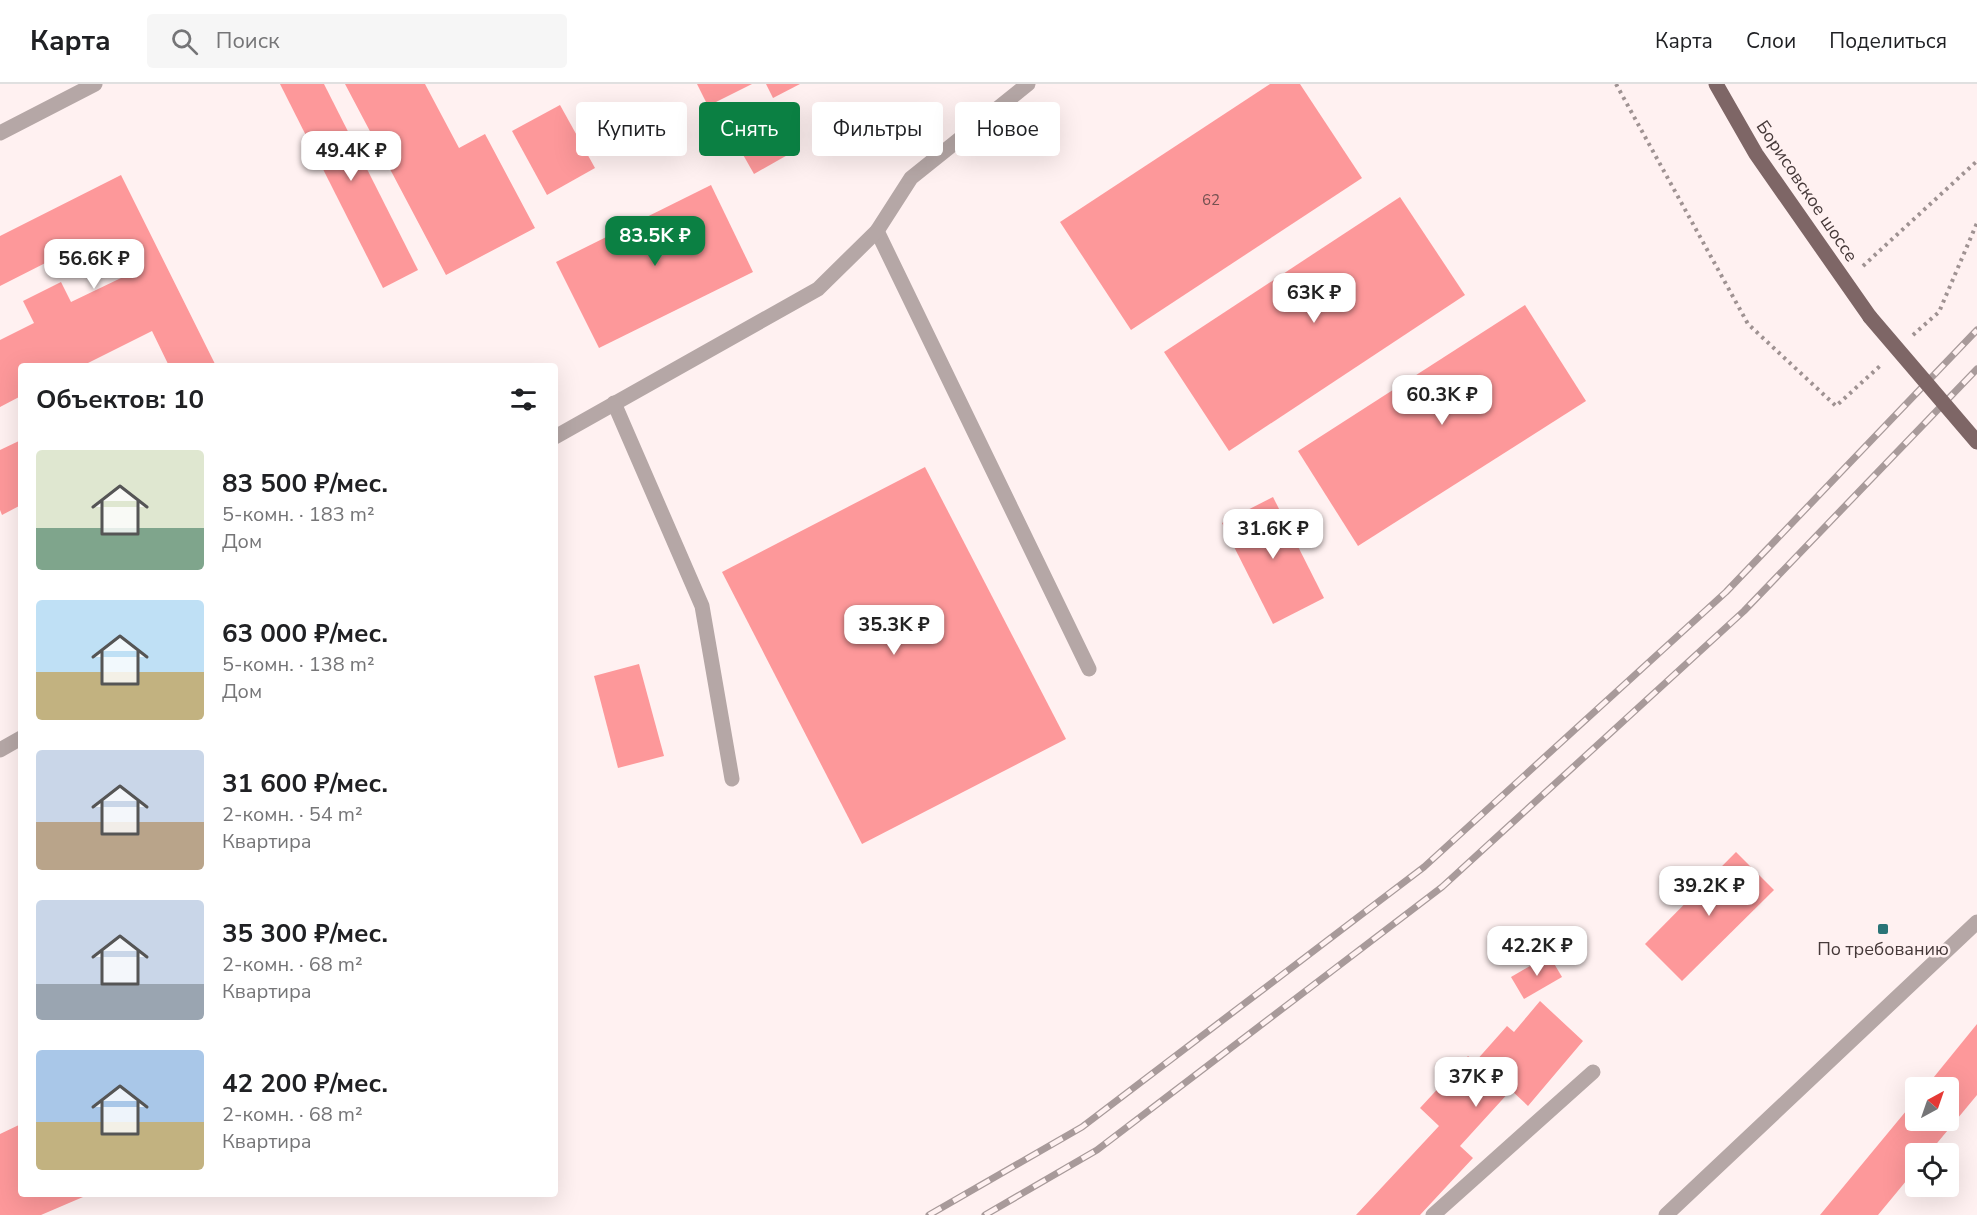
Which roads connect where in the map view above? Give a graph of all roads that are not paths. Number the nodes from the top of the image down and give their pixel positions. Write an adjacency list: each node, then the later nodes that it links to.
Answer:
1 (95, 84): 4 (street)
2 (1028, 84): 5 (street)
3 (1716, 84): 8 (main road, Борисовское шоссе, bridge)
4 (0, 133)
5 (877, 231): 6 (street); 9 (street)
6 (614, 403): 7 (street); 12 (street)
7 (558, 434)
8 (1977, 442)
9 (1089, 669)
10 (18, 740): 11 (street)
11 (0, 750)
12 (732, 779)
13 (1977, 922): 16 (street)
14 (1593, 1072): 15 (street)
15 (1433, 1215)
16 (1666, 1215)

